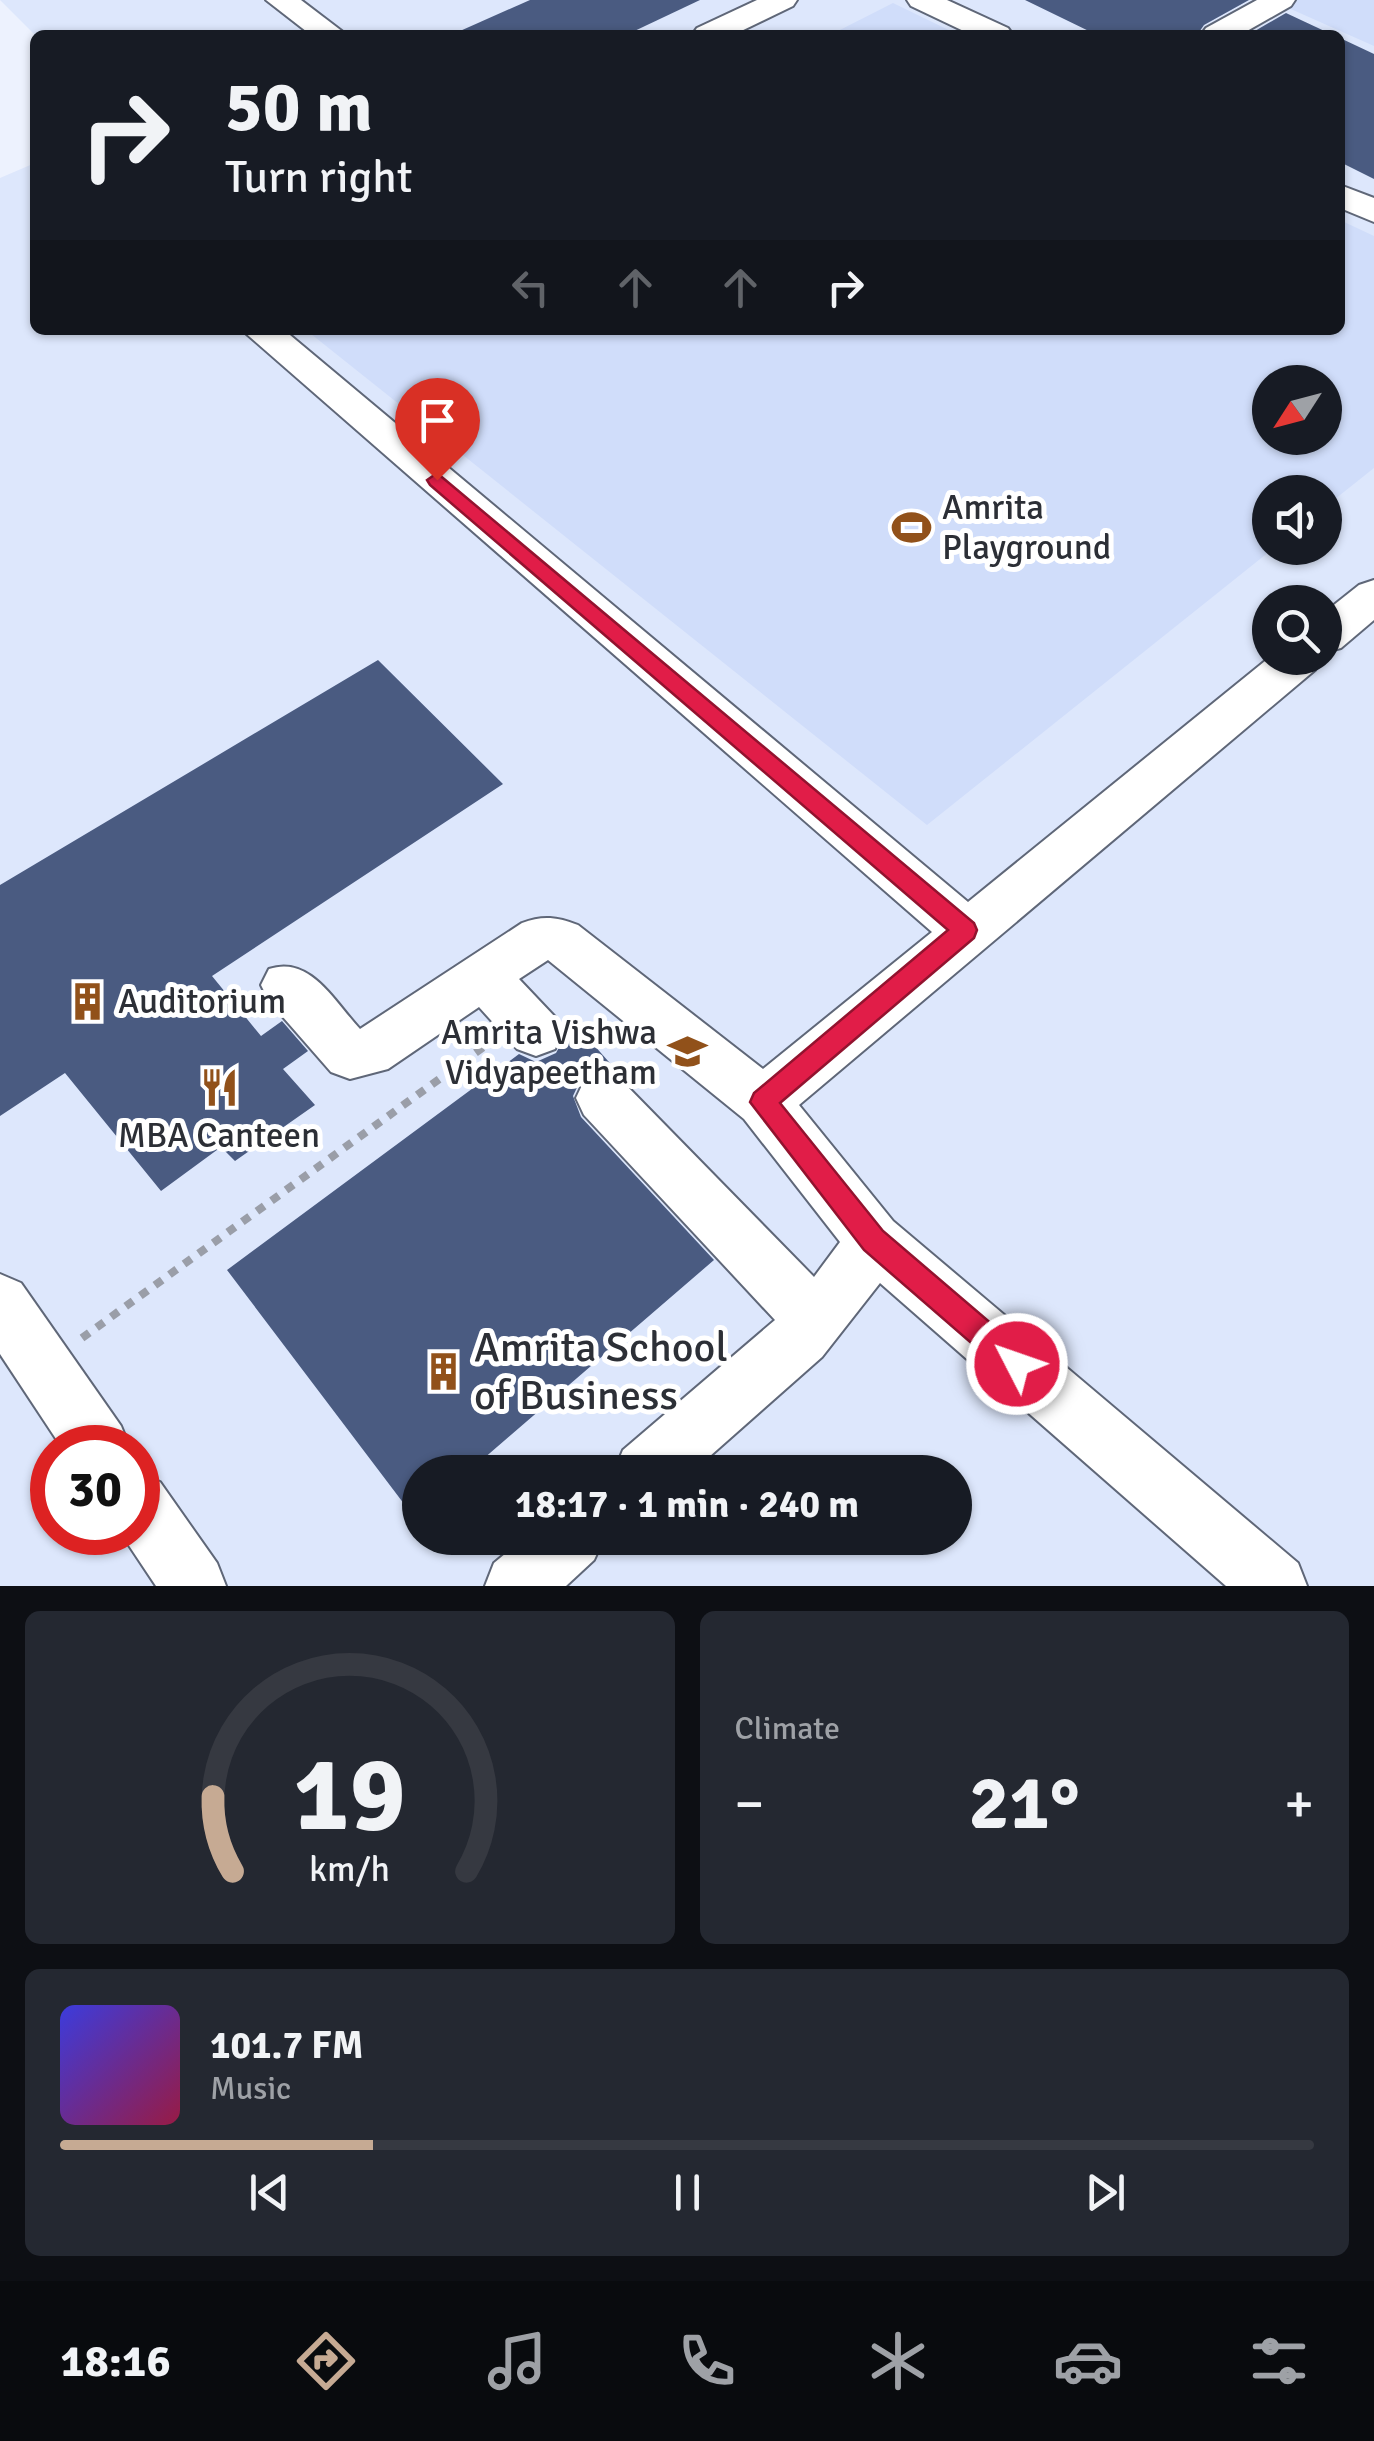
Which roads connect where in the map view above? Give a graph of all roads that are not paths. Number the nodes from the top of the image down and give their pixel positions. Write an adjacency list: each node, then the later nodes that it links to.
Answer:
1 (280, 0): 6 (street)
2 (782, 0): 7 (street)
3 (922, 0): 5 (street)
4 (1280, 0): 8 (street)
5 (988, 21)
6 (324, 30)
7 (719, 30)
8 (1226, 30)
9 (1345, 197): 10 (street)
10 (1374, 211)
11 (267, 335): 15 (street)
12 (1374, 596): 13 (street)
13 (1342, 622)
14 (1277, 675): 15 (street)
15 (965, 930): 20 (street)
16 (483, 976): 17 (street); 18 (street); 20 (street)
17 (287, 985)
18 (529, 1026)
19 (603, 1098): 23 (street)
20 (763, 1102): 21 (street)
21 (873, 1240): 23 (street); 30 (street)
22 (0, 1304): 24 (street)
23 (816, 1322): 25 (street)
24 (83, 1425)
25 (665, 1455)
26 (160, 1536): 28 (street)
27 (553, 1555): 29 (street)
28 (194, 1586)
29 (517, 1586)
30 (1275, 1586)

